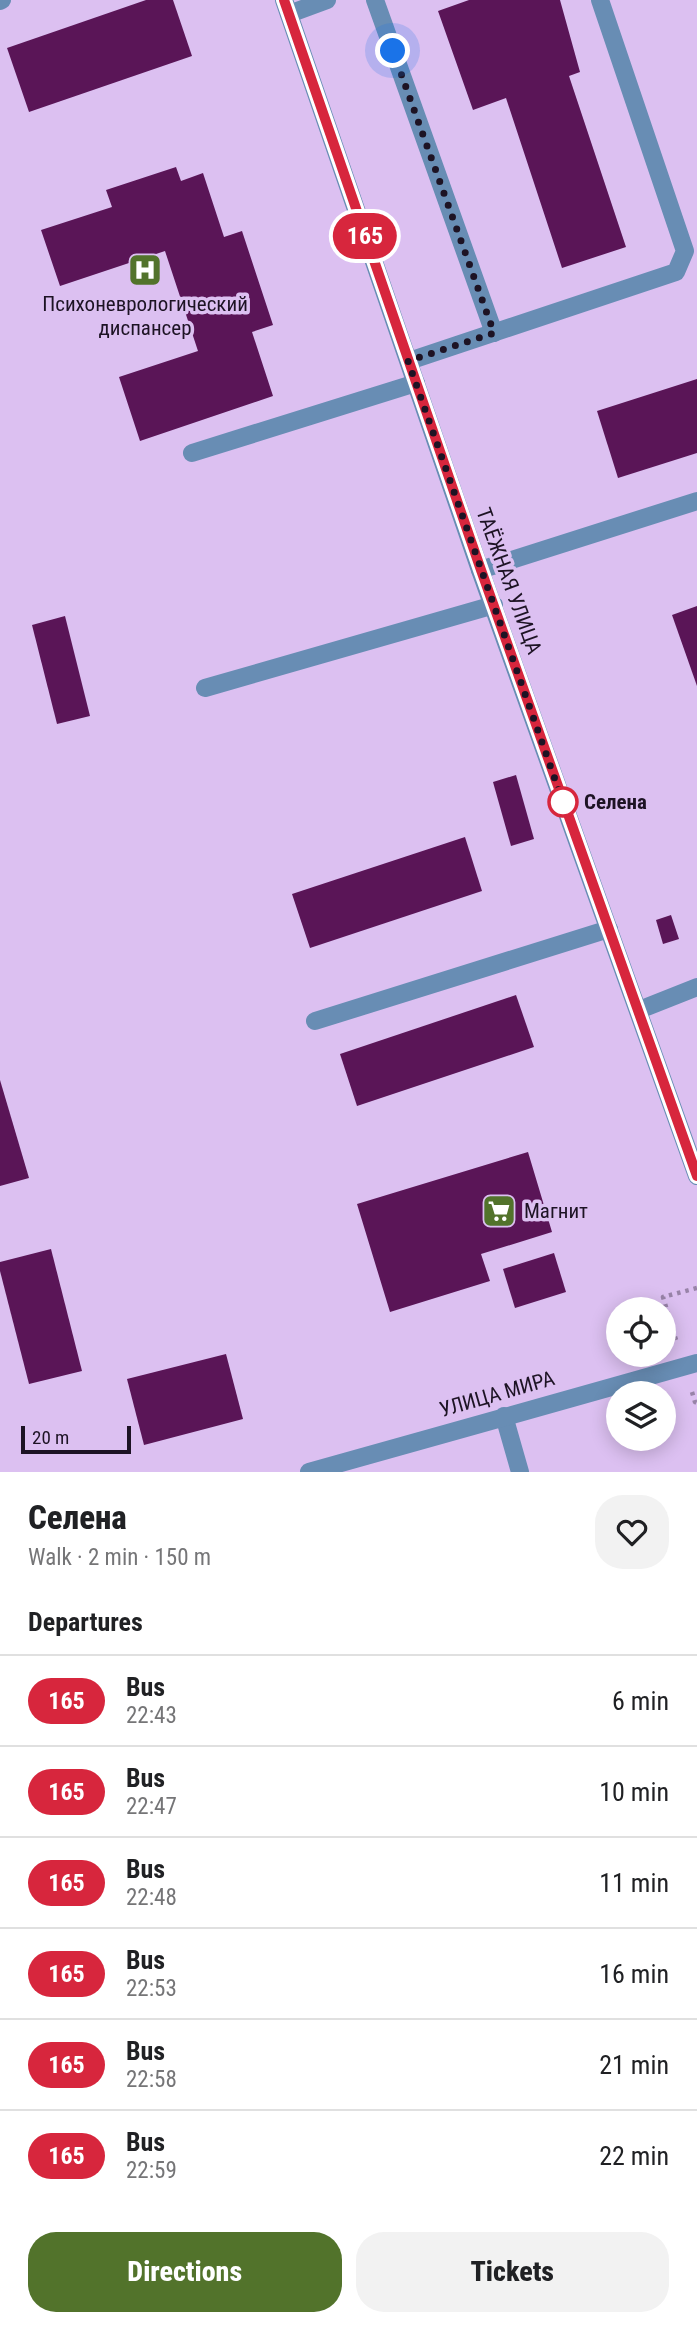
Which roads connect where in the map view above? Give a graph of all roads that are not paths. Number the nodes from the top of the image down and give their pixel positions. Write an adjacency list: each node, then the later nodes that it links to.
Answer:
1 (327, 0): 4 (street)
2 (375, 0): 5 (street)
3 (600, 0): 5 (street)
4 (287, 7): 6 (street, ТАЁЖНАЯ УЛИЦА)
5 (494, 333): 6 (street)
6 (408, 361): 7 (street, ТАЁЖНАЯ УЛИЦА)
7 (416, 383): 8 (street); 10 (street, ТАЁЖНАЯ УЛИЦА)
8 (192, 453)
9 (697, 501): 10 (street)
10 (481, 570): 11 (street, ТАЁЖНАЯ УЛИЦА)
11 (494, 604): 12 (street); 13 (street, ТАЁЖНАЯ УЛИЦА)
12 (205, 688)
13 (609, 929): 15 (street, ТАЁЖНАЯ УЛИЦА); 16 (street)
14 (697, 987): 15 (street)
15 (639, 1010): 17 (street, ТАЁЖНАЯ УЛИЦА)
16 (315, 1021)
17 (697, 1176)
18 (690, 1365): 19 (street, УЛИЦА МИРА)
19 (504, 1416): 20 (street, УЛИЦА МИРА); 21 (street)
20 (309, 1472)
21 (520, 1472)

